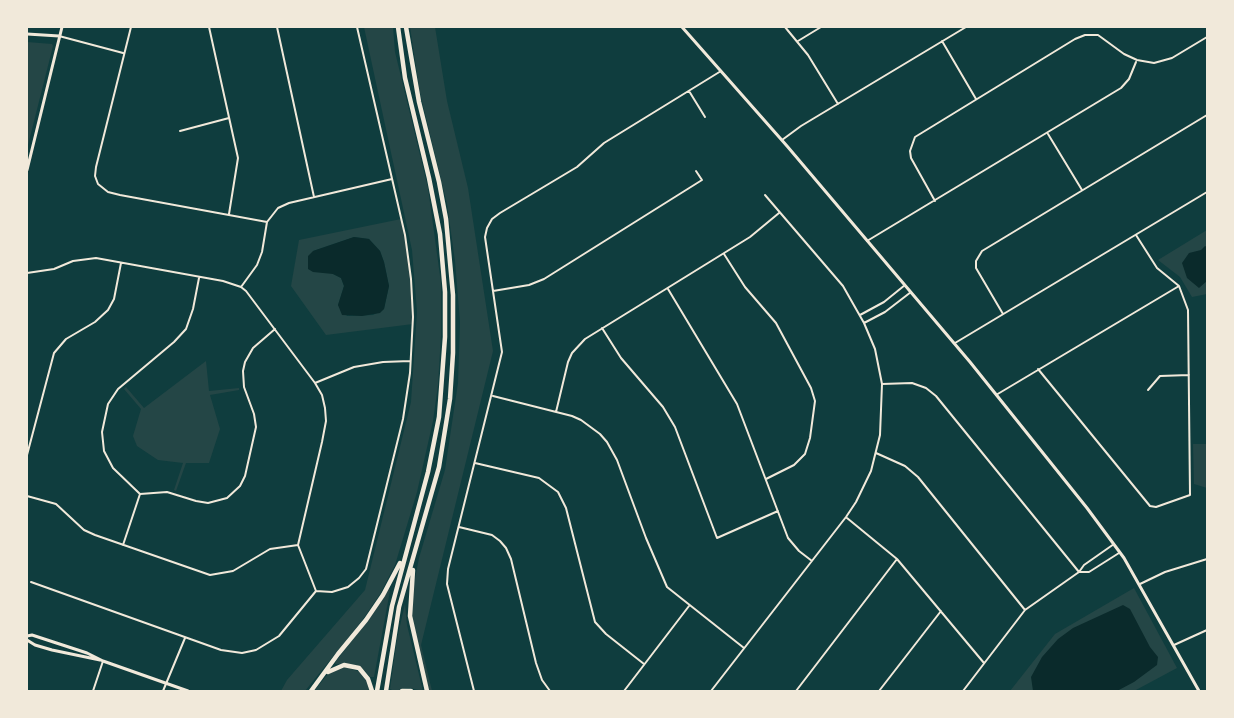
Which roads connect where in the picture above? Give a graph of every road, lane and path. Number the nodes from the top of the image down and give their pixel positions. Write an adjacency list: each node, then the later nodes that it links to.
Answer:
1 (62, 27): 13 (main road)
2 (131, 27): 17 (street)
3 (209, 27): 25 (street)
4 (277, 27): 35 (street)
5 (357, 27): 31 (street)
6 (398, 27): 79 (highway)
7 (406, 27): 80 (highway)
8 (682, 27): 19 (main road)
9 (785, 27): 15 (street)
10 (821, 27): 15 (street)
11 (966, 27): 16 (street)
12 (27, 34): 13 (main road)
13 (59, 36): 17 (street); 29 (main road)
14 (1207, 37): 18 (street)
15 (798, 41): 22 (street)
16 (942, 41): 21 (street); 22 (street)
17 (125, 53): 38 (street)
18 (1137, 60): 21 (street); 27 (street)
19 (722, 71): 20 (street); 28 (main road)
20 (689, 91): 24 (street); 50 (street)
21 (976, 99): 36 (street)
22 (837, 104): 28 (street)
23 (1207, 115): 32 (street)
24 (705, 117)
25 (230, 118): 26 (street); 38 (street)
26 (180, 131)
27 (1048, 134): 32 (street); 36 (street)
28 (782, 140): 41 (main road)
29 (27, 170)
30 (696, 171): 50 (street)
31 (392, 179): 35 (street); 58 (street)
32 (1082, 190): 52 (street)
33 (1207, 192): 40 (street)
34 (765, 195): 37 (street)
35 (314, 197): 39 (street)
36 (935, 201): 41 (street)
37 (780, 212): 42 (street); 53 (street)
38 (229, 214): 39 (street)
39 (267, 222): 47 (street)
40 (1136, 235): 48 (street); 52 (street)
41 (867, 241): 46 (main road)
42 (724, 254): 49 (street); 70 (street)
43 (121, 263): 44 (street); 45 (street); 68 (street)
44 (27, 273)
45 (199, 277): 47 (street); 71 (street)
46 (905, 285): 51 (main road); 53 (street)
47 (241, 286): 56 (street)
48 (1179, 286): 59 (street); 60 (street)
49 (668, 289): 55 (street); 70 (street)
50 (493, 291): 65 (street)
51 (911, 292): 54 (street); 57 (main road)
52 (1003, 314): 57 (street)
53 (860, 315): 54 (street)
54 (864, 323): 62 (street)
55 (602, 328): 66 (street); 73 (street)
56 (275, 329): 61 (street); 71 (street)
57 (955, 344): 64 (main road)
58 (411, 361): 61 (street); 88 (street)
59 (1038, 369): 60 (street); 64 (street)
60 (1189, 375): 63 (street)
61 (315, 383): 78 (street)
62 (882, 384): 67 (street); 85 (street)
63 (1148, 390)
64 (996, 395): 76 (main road)
65 (492, 396): 66 (street); 69 (street)
66 (556, 412): 89 (street)
67 (876, 453): 74 (street); 90 (street)
68 (27, 455)
69 (475, 462): 75 (street); 99 (street)
70 (765, 479): 73 (street)
71 (140, 494): 77 (street)
72 (27, 496): 77 (street)
73 (778, 511): 84 (street)
74 (846, 517): 82 (street); 84 (street)
75 (459, 527): 112 (street); 113 (street)
76 (1114, 544): 81 (main road); 85 (street)
77 (123, 545): 78 (street)
78 (298, 545): 88 (street)
79 (407, 547): 100 (highway); 107 (highway)
80 (415, 552): 108 (highway); 111 (highway)
81 (1120, 553): 85 (street); 87 (main road)
82 (897, 559): 91 (street); 116 (street)
83 (1207, 560): 87 (street)
84 (812, 561): 96 (street)
85 (1079, 572): 90 (street)
86 (31, 582): 94 (street)
87 (1140, 584): 95 (main road)
88 (316, 591): 94 (street)
89 (689, 606): 96 (street); 99 (street)
90 (1026, 610): 98 (street)
91 (941, 611): 98 (street); 117 (street)
92 (1207, 630): 95 (street)
93 (27, 638): 97 (main road); 97 (main road)
94 (185, 638): 101 (street)
95 (1173, 645): 119 (main road)
96 (744, 648): 115 (street)
97 (103, 661): 101 (main road); 102 (street)
98 (984, 663): 118 (street)
99 (644, 664): 114 (street)
100 (322, 678): 105 (highway); 106 (highway)
101 (167, 684): 103 (street); 104 (main road)
102 (93, 691)
103 (163, 691)
104 (188, 691)
105 (311, 691)
106 (372, 691)
107 (377, 691)
108 (386, 691)
109 (402, 691): 110 (highway)
110 (411, 691)
111 (427, 691)
112 (474, 691)
113 (550, 691)
114 (624, 691)
115 (711, 691)
116 (796, 691)
117 (879, 691)
118 (963, 691)
119 (1199, 691)

